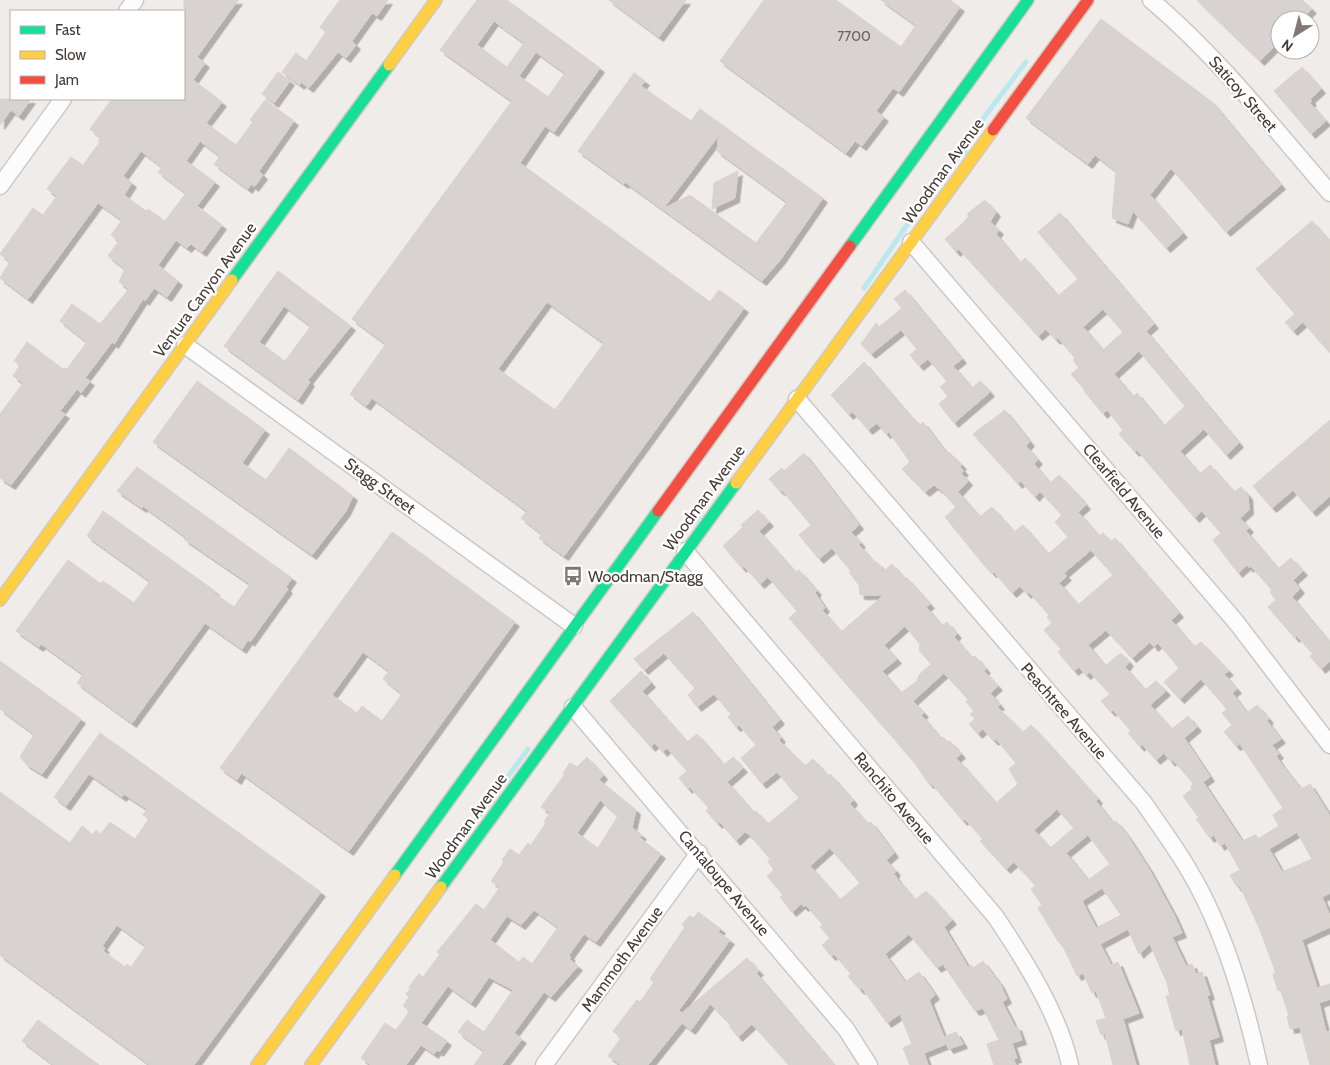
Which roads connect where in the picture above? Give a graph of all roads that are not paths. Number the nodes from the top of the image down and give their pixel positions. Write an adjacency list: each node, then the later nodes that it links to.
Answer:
1 (436, 0): 9 (street, Ventura Canyon Avenue)
2 (1028, 0): 13 (street, Woodman Avenue)
3 (1088, 0): 8 (street, Woodman Avenue)
4 (1151, 0): 7 (street, Saticoy Street)
5 (62, 100): 6 (street)
6 (0, 186)
7 (1330, 193)
8 (911, 242): 10 (street, Woodman Avenue); 15 (street, Clearfield Avenue)
9 (185, 345): 12 (street, Ventura Canyon Avenue); 13 (street, Stagg Street)
10 (797, 399): 11 (street, Woodman Avenue); 22 (street, Peachtree Avenue)
11 (685, 552): 14 (street, Woodman Avenue); 21 (street, Ranchito Avenue)
12 (0, 600)
13 (574, 626): 17 (street, Woodman Avenue)
14 (573, 707): 16 (street, Cantaloupe Avenue); 18 (street, Woodman Avenue)
15 (1330, 745)
16 (699, 853): 19 (street, Mammoth Avenue); 20 (street, Cantaloupe Avenue)
17 (257, 1065)
18 (311, 1065)
19 (544, 1065)
20 (869, 1065)
21 (1070, 1065)
22 (1259, 1065)

